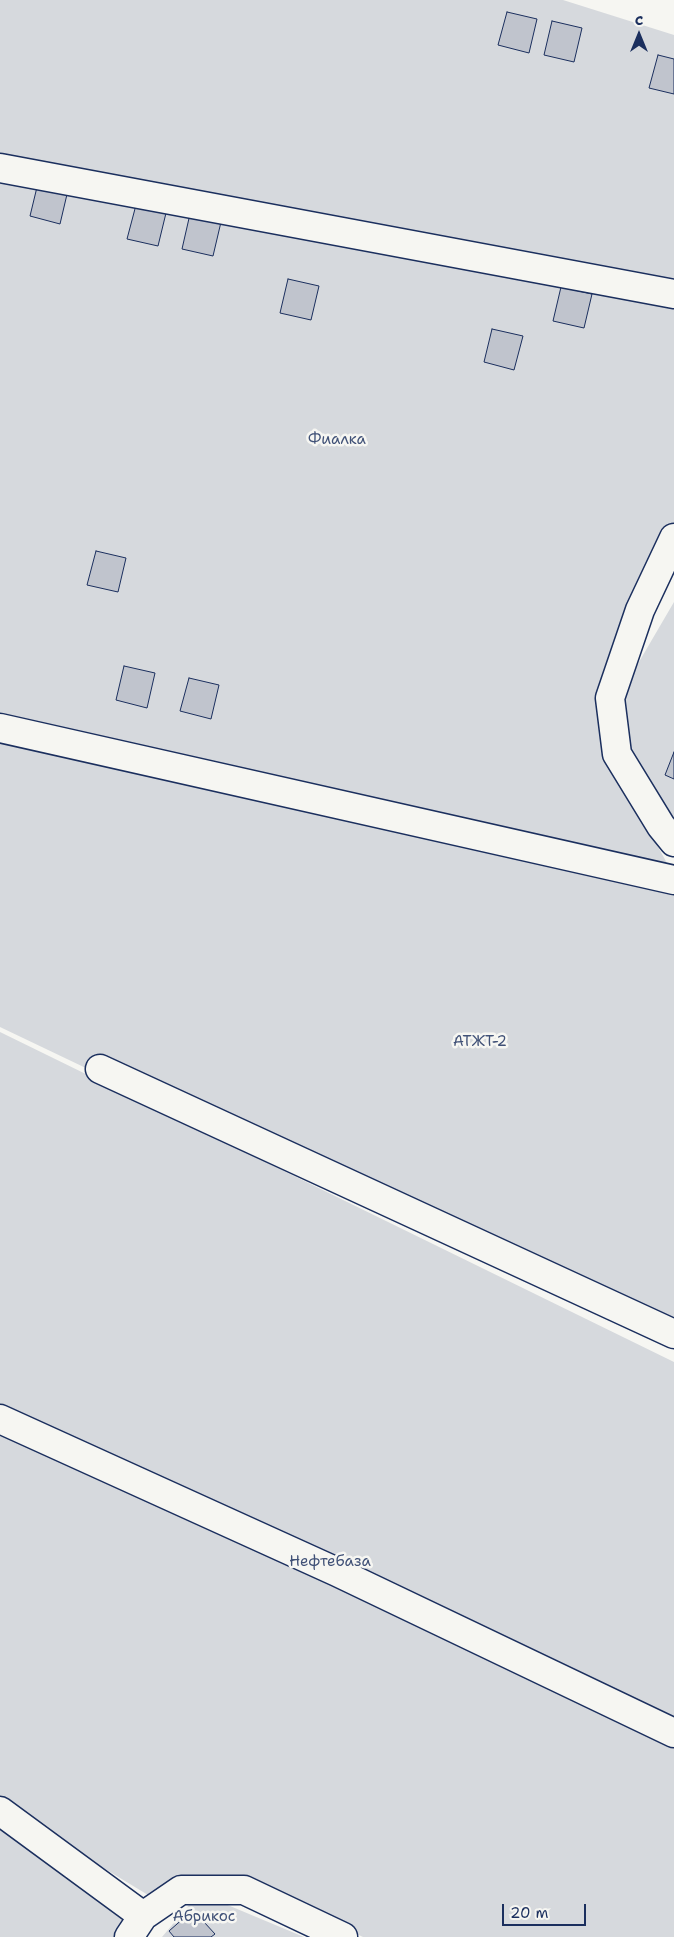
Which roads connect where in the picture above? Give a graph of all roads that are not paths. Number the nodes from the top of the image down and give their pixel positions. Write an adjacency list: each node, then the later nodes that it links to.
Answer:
1 (0, 168): 2 (lane)
2 (674, 294)
3 (674, 538): 5 (lane)
4 (0, 728): 6 (lane)
5 (674, 842)
6 (674, 880)
7 (100, 1069): 8 (lane)
8 (674, 1334)
9 (0, 1418): 10 (lane)
10 (674, 1733)
11 (0, 1811): 12 (lane)
12 (136, 1927): 13 (lane)
13 (343, 1937)

